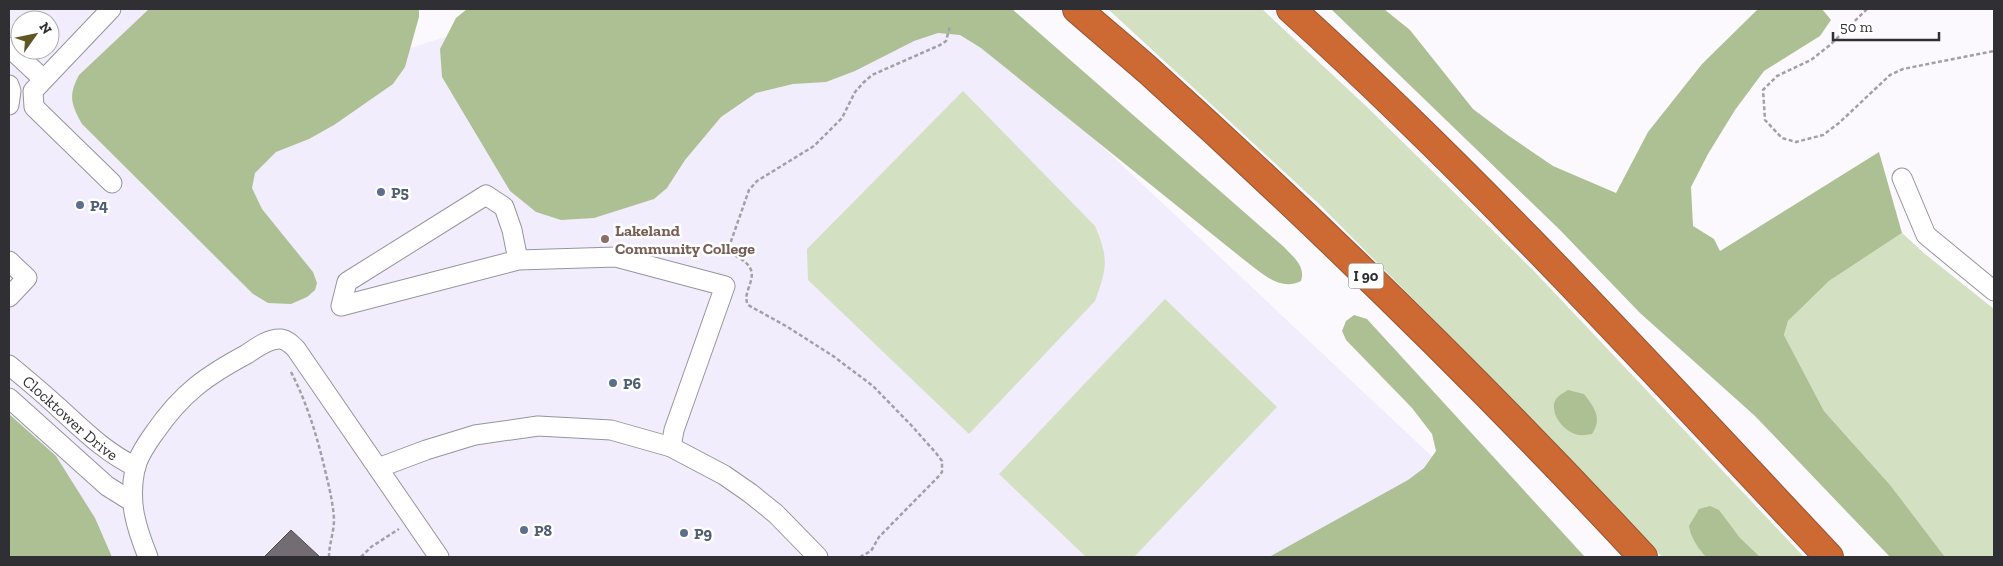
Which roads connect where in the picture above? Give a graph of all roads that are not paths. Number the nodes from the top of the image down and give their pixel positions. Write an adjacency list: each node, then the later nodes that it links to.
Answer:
1 (110, 9): 7 (street)
2 (1071, 9): 5 (highway)
3 (1077, 9): 5 (highway, I 90)
4 (1291, 9): 26 (highway)
5 (1101, 30): 25 (highway, I 90)
6 (9, 47): 7 (street)
7 (43, 79): 11 (street)
8 (9, 85): 9 (street)
9 (9, 105)
10 (1902, 178): 14 (street)
11 (112, 183)
12 (518, 260): 12 (street); 18 (street)
13 (9, 261): 15 (street)
14 (1994, 291)
15 (9, 297)
16 (9, 365): 19 (street, Clocktower Drive)
17 (9, 398): 21 (street)
18 (671, 447): 20 (street); 22 (street)
19 (136, 467): 20 (street); 21 (street)
20 (378, 468): 24 (street)
21 (131, 501): 23 (street)
22 (806, 553)
23 (148, 557)
24 (439, 557)
25 (1643, 557)
26 (1830, 557)

